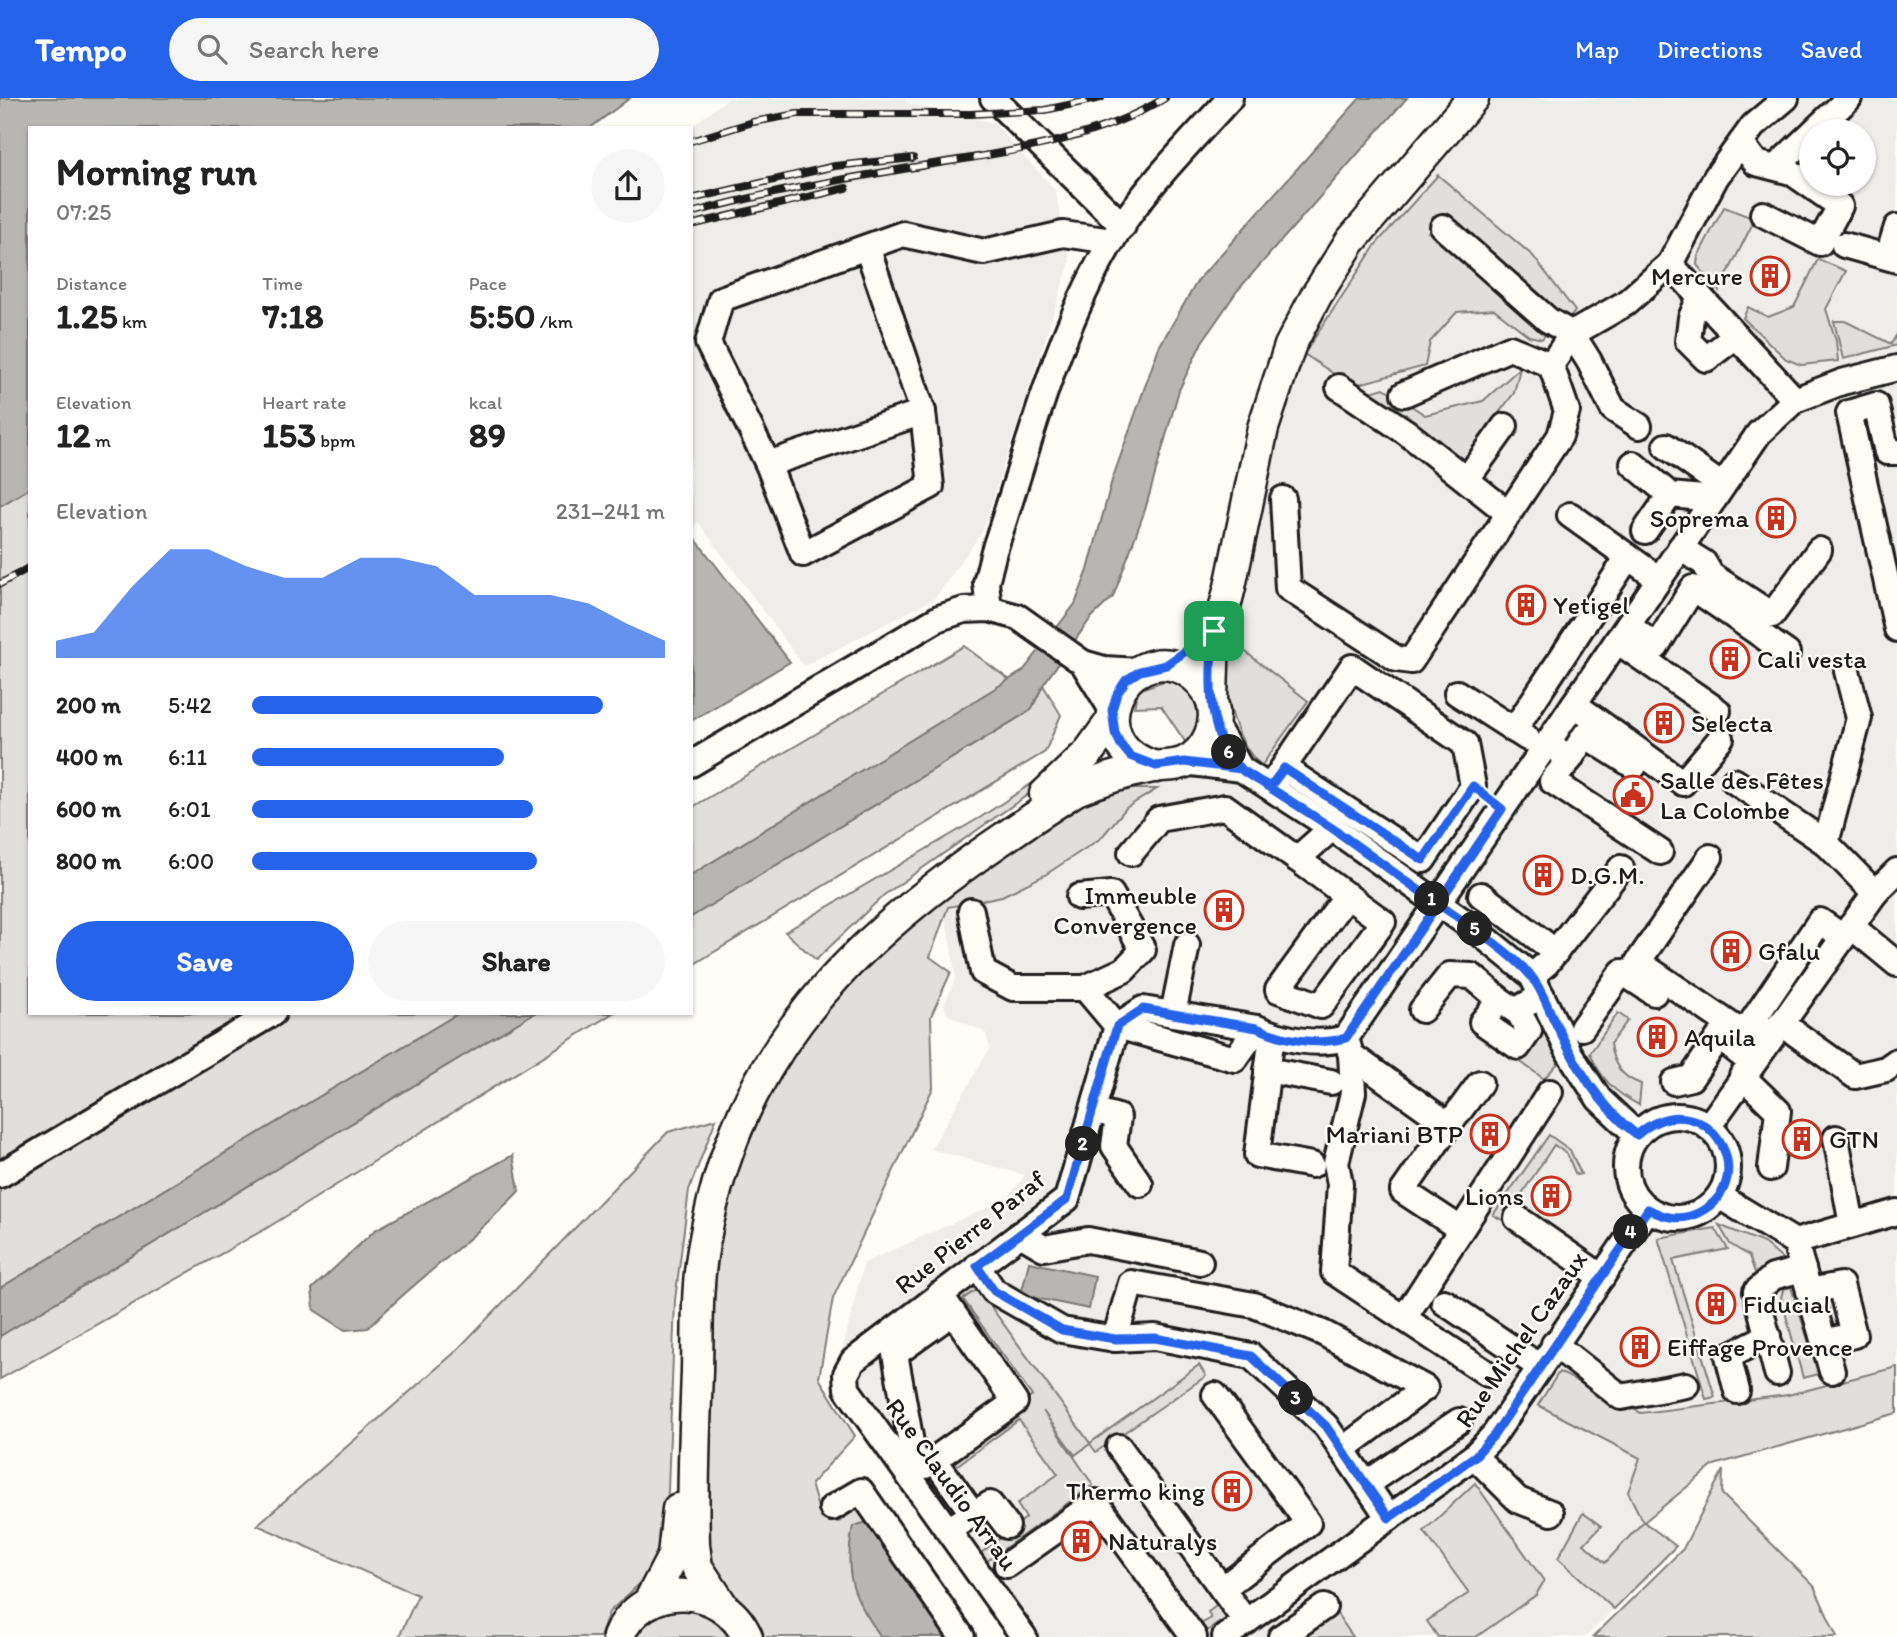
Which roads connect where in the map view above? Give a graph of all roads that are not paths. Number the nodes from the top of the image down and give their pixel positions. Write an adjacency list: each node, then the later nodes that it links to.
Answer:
1 (993, 98): 13 (street)
2 (1230, 98): 13 (street)
3 (1473, 98): 46 (main road)
4 (1786, 98): 7 (street)
5 (1849, 98): 6 (street)
6 (1827, 119)
7 (1741, 143): 9 (street); 17 (street)
8 (1799, 145): 9 (street)
9 (1777, 166): 10 (street)
10 (1763, 214)
11 (1443, 227): 19 (street)
12 (1897, 227): 16 (street)
13 (1118, 233): 15 (street); 44 (street)
14 (1844, 244): 16 (street)
15 (867, 247): 26 (street); 31 (street)
16 (1892, 258)
17 (1670, 264): 18 (street); 19 (street)
18 (1700, 297): 20 (street); 20 (street)
19 (1572, 334): 22 (street); 28 (street)
20 (1736, 336): 25 (street)
21 (1897, 368): 25 (street)
22 (1555, 376): 24 (street); 37 (street)
23 (1339, 387): 33 (street)
24 (1404, 394)
25 (1795, 400): 34 (street)
26 (923, 412): 31 (street); 31 (street)
27 (1505, 426): 33 (street)
28 (1639, 426)
29 (1666, 446): 34 (street)
30 (1897, 452): 45 (street)
31 (768, 464)
32 (1633, 464): 35 (street)
33 (1466, 479): 37 (street)
34 (1718, 493): 35 (street); 40 (street)
35 (1670, 495): 39 (street)
36 (1283, 499): 37 (street)
37 (1508, 513)
38 (1570, 515): 42 (street)
39 (1645, 531)
40 (1680, 548): 41 (street); 43 (street)
41 (1819, 550)
42 (1628, 557): 43 (street); 57 (street)
43 (1659, 579): 47 (street)
44 (989, 609): 49 (street); 61 (street)
45 (1897, 629)
46 (1214, 631): 50 (main road); 54 (main road)
47 (1622, 633): 48 (street); 53 (street); 55 (street)
48 (1787, 653)
49 (1078, 659): 50 (street); 56 (street)
50 (1153, 668): 54 (main road); 56 (main road)
51 (1847, 671): 70 (street)
52 (1457, 694): 57 (street)
53 (1574, 704): 58 (street); 59 (street)
54 (1213, 711): 62 (main road); 63 (street)
55 (1718, 711)
56 (1112, 715): 62 (main road); 155 (main road)
57 (1514, 730): 59 (street)
58 (1721, 738)
59 (1546, 746): 60 (street); 68 (street)
60 (1570, 758): 67 (street); 71 (street)
61 (693, 763)
62 (1170, 764): 63 (street); 156 (main road)
63 (1241, 769): 64 (street)
64 (1277, 777): 66 (street); 66 (street); 69 (street)
65 (1734, 781): 70 (street)
66 (1473, 786): 68 (street)
67 (1676, 793)
68 (1502, 809): 80 (street)
69 (1332, 828): 74 (street); 80 (street)
70 (1826, 843): 77 (street)
71 (1660, 852)
72 (1131, 853): 74 (street)
73 (1710, 858): 92 (street)
74 (1297, 859): 78 (street)
75 (1621, 869): 85 (street)
76 (1897, 871): 77 (street)
77 (1875, 893): 83 (street)
78 (1347, 895): 78 (street)
79 (1079, 897): 88 (street)
80 (1438, 904): 82 (street); 98 (street)
81 (971, 911): 88 (street)
82 (1477, 931): 85 (street); 87 (street)
83 (1847, 932): 86 (street); 92 (street); 95 (street)
84 (1187, 945): 90 (street)
85 (1556, 952): 87 (street)
86 (1897, 964)
87 (1537, 986): 89 (street); 109 (street)
88 (1086, 988): 93 (street)
89 (1422, 1010)
90 (1173, 1014): 93 (street); 96 (street)
91 (270, 1015): 113 (street)
92 (1750, 1025): 95 (street)
93 (1117, 1026): 96 (street); 106 (street, Rue Pierre Paraf)
94 (1582, 1028): 97 (street)
95 (1778, 1028): 99 (street); 101 (street)
96 (1264, 1031): 98 (street); 100 (street)
97 (1718, 1037): 101 (street); 104 (street)
98 (1348, 1046): 107 (street); 129 (street)
99 (1897, 1061)
100 (1267, 1070): 102 (street); 111 (street)
101 (1747, 1070): 108 (street); 112 (street)
102 (1331, 1082)
103 (1480, 1083): 107 (street)
104 (1674, 1083)
105 (1550, 1092): 120 (street)
106 (1093, 1110): 114 (street); 121 (street, Rue Pierre Paraf)
107 (1449, 1125): 120 (street)
108 (1708, 1127): 109 (street); 115 (street)
109 (1637, 1135): 116 (street)
110 (1836, 1138): 119 (street)
111 (1312, 1165)
112 (1771, 1168)
113 (0, 1175)
114 (1140, 1184)
115 (1719, 1196): 116 (street); 122 (street)
116 (1648, 1209): 125 (street, Rue Michel Cazaux)
117 (1897, 1212): 119 (street)
118 (1517, 1218): 125 (street)
119 (1852, 1225): 122 (street)
120 (1459, 1228): 129 (street)
121 (1020, 1234): 123 (street); 124 (street, Rue Pierre Paraf)
122 (1795, 1242): 126 (street)
123 (1200, 1262)
124 (977, 1266): 128 (street, Rue Pierre Paraf); 131 (street)
125 (1602, 1277): 132 (street, Rue Michel Cazaux)
126 (1806, 1280): 130 (street); 135 (street)
127 (1444, 1302): 134 (street)
128 (946, 1304): 128 (street); 133 (street, Rue Pierre Paraf)
129 (1404, 1318): 137 (street)
130 (1768, 1336): 136 (street); 139 (street)
131 (1115, 1339): 143 (street); 143 (street)
132 (1555, 1344): 134 (street, Rue Michel Cazaux); 138 (street)
133 (853, 1361): 152 (street, Rue Claudio Arrau)
134 (1540, 1367): 144 (street, Rue Michel Cazaux)
135 (1832, 1371)
136 (1777, 1373)
137 (1488, 1374)
138 (1686, 1385)
139 (1737, 1391)
140 (1215, 1395): 154 (street)
141 (1459, 1421): 146 (street)
142 (1119, 1447): 154 (street)
143 (1342, 1450): 146 (street)
144 (1475, 1456): 148 (street); 150 (street, Rue Michel Cazaux)
145 (941, 1469): 149 (street)
146 (1366, 1484): 150 (street)
147 (832, 1508): 161 (street)
148 (1551, 1513)
149 (973, 1514): 151 (street); 152 (street)
150 (1389, 1518): 158 (street, Rue Michel Cazaux)
151 (1007, 1526)
152 (948, 1529): 162 (street, Rue Claudio Arrau)
153 (1007, 1565): 163 (street)
154 (1222, 1589): 158 (street)
155 (649, 1602): 156 (main road); 159 (main road)
156 (722, 1605): 160 (main road)
157 (1324, 1607): 164 (street)
158 (1238, 1628): 164 (street)
159 (618, 1637)
160 (747, 1637)
161 (962, 1637)
162 (1024, 1637)
163 (1194, 1637)
164 (1281, 1637)

